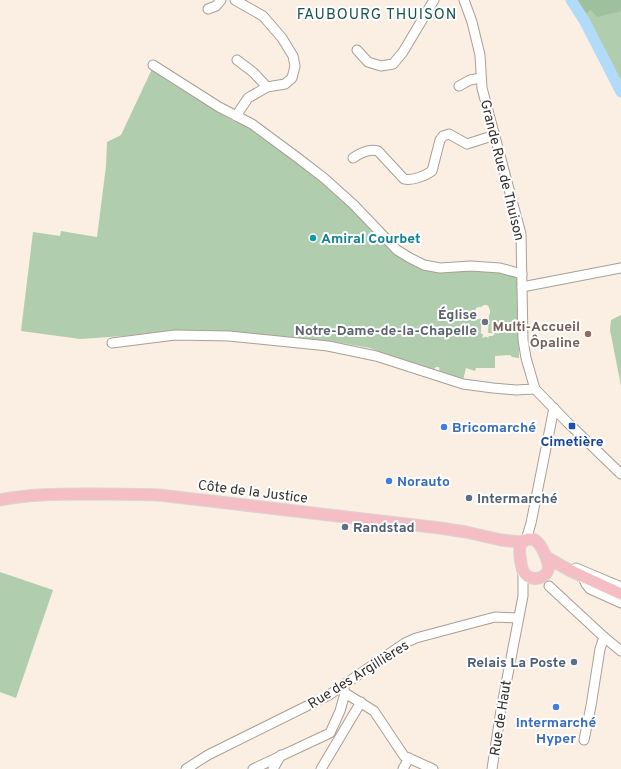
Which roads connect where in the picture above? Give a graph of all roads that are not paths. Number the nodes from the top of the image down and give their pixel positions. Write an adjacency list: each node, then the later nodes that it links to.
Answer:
1 (221, 0): 6 (street)
2 (235, 0): 5 (street)
3 (434, 0): 7 (street)
4 (464, 0): 10 (street, Grande Rue de Thuison)
5 (251, 4): 12 (street)
6 (208, 9)
7 (357, 50)
8 (237, 60): 12 (street)
9 (153, 65): 13 (street)
10 (481, 78): 11 (street); 14 (street, Grande Rue de Thuison)
11 (459, 86)
12 (267, 88): 13 (street)
13 (236, 116): 17 (street)
14 (495, 135): 15 (street); 17 (street, Grande Rue de Thuison)
15 (353, 158)
16 (621, 268): 18 (street)
17 (522, 274): 18 (street, Grande Rue de Thuison)
18 (522, 287): 20 (street, Grande Rue de Thuison)
19 (112, 343): 20 (street)
20 (535, 389): 21 (street, Grande Rue de Thuison)
21 (554, 408): 22 (street, Grande Rue de Thuison); 24 (street)
22 (621, 474)
23 (0, 500): 24 (main road, Côte de la Justice)
24 (526, 544): 25 (main road); 27 (main road)
25 (546, 557): 26 (main road); 28 (main road)
26 (568, 570): 28 (main road); 29 (main road); 32 (street)
27 (523, 572): 30 (main road); 34 (street, Rue de Haut)
28 (547, 572): 30 (main road)
29 (583, 577): 33 (main road); 35 (street)
30 (535, 578): 34 (street, Rue de Haut)
31 (549, 586): 37 (street)
32 (621, 587)
33 (621, 594)
34 (522, 596): 36 (street, Rue de Haut)
35 (621, 603)
36 (518, 618): 39 (street, Rue des Argillières); 50 (street, Rue de Haut)
37 (604, 637): 38 (street); 41 (street)
38 (621, 651)
39 (344, 689): 40 (street); 42 (street); 45 (street, Rue des Argillières)
40 (361, 702): 43 (street); 48 (street)
41 (584, 740)
42 (281, 755): 46 (street); 47 (street)
43 (409, 758): 44 (street); 49 (street)
44 (428, 768)
45 (186, 769)
46 (253, 769)
47 (274, 769)
48 (321, 769)
49 (403, 769)
50 (492, 769)

